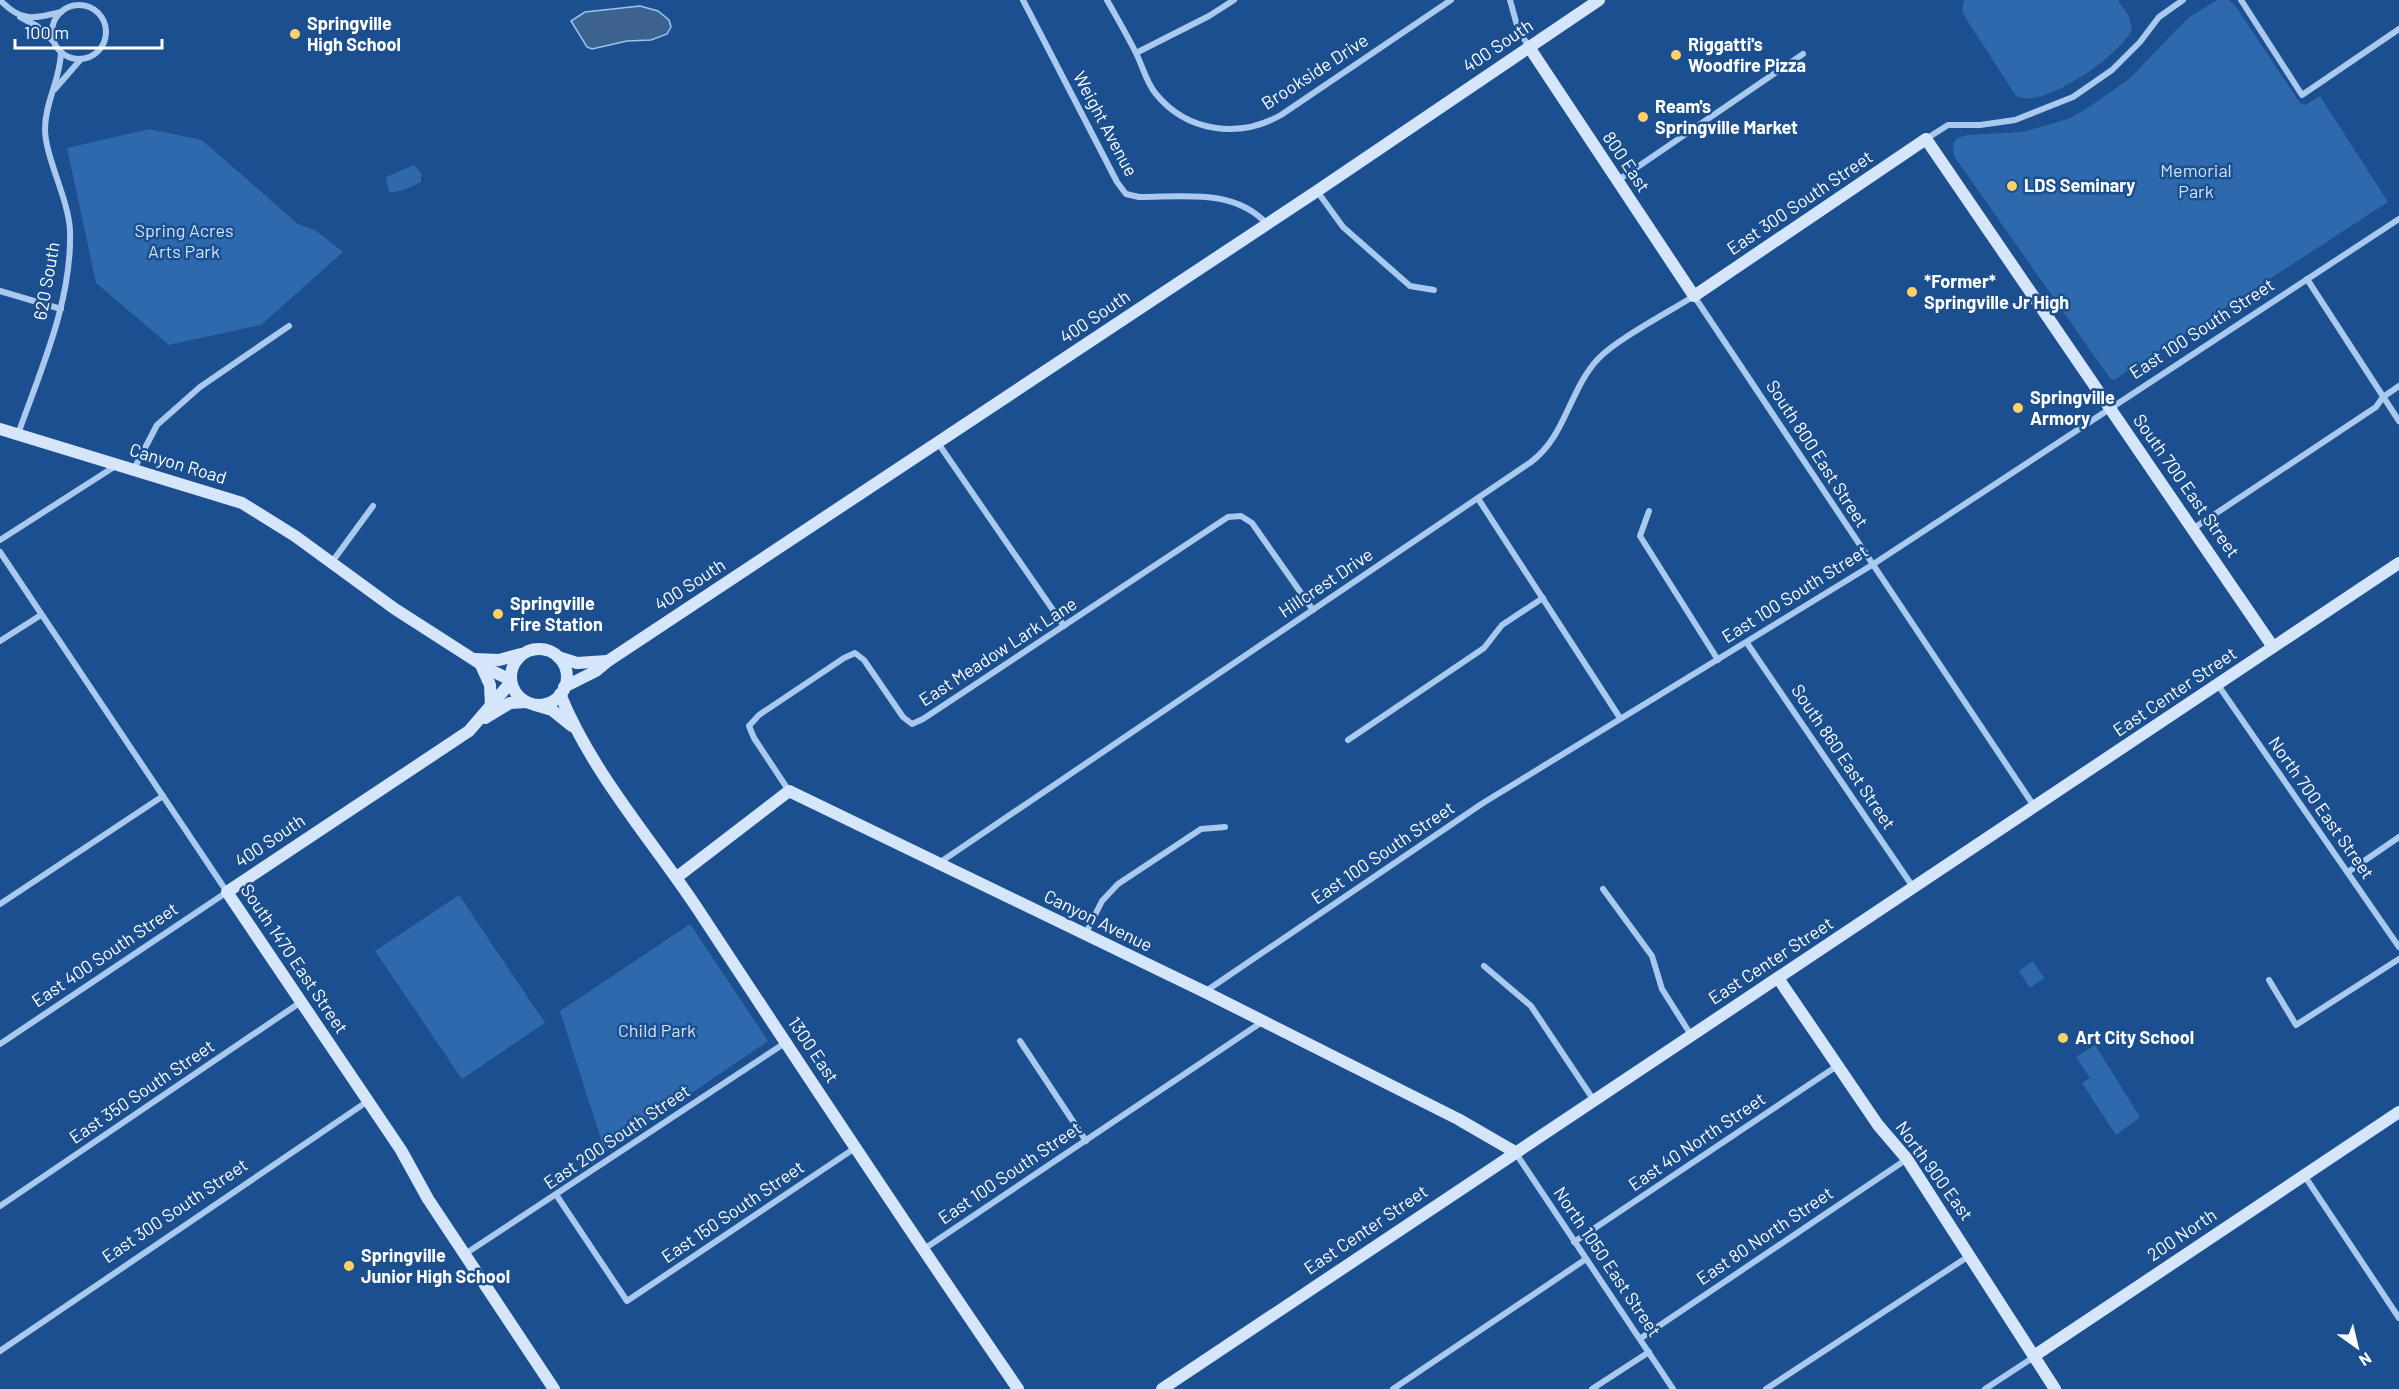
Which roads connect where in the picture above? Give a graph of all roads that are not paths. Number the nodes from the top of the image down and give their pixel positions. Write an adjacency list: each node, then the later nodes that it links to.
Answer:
1 (0, 0): 11 (street)
2 (1023, 0): 24 (street, Weight Avenue)
3 (1107, 0): 16 (street, Brookside Drive)
4 (1234, 0): 16 (street)
5 (1451, 0): 16 (street, Brookside Drive)
6 (1510, 0): 14 (street)
7 (1599, 0): 14 (street, 400 South)
8 (2183, 0): 20 (street)
9 (2241, 0): 12 (street)
10 (61, 12): 11 (street); 13 (street); 18 (street)
11 (14, 14): 13 (street)
12 (2399, 29)
13 (53, 41): 15 (street)
14 (1529, 46): 21 (street, 800 East); 22 (street, 400 South)
15 (61, 53): 18 (street); 19 (street, 620 South)
16 (1136, 53)
17 (1803, 54): 21 (street)
18 (81, 59): 19 (street)
19 (51, 94): 29 (street, 620 South)
20 (1926, 139): 28 (street, East 300 South Street); 33 (street, South 700 East Street)
21 (1617, 181): 28 (street, 800 East)
22 (1317, 191): 24 (street, 400 South); 26 (street)
23 (2399, 219): 25 (street, East 100 South Street)
24 (1267, 224): 37 (street, 400 South)
25 (2307, 279): 32 (street); 33 (street, East 100 South Street)
26 (1434, 290)
27 (0, 291): 29 (street)
28 (1694, 296): 40 (street, Hillcrest Drive); 48 (street, South 800 East Street)
29 (61, 309): 36 (street, 620 South)
30 (289, 326): 39 (street)
31 (2399, 387): 32 (street)
32 (2383, 397): 34 (street); 43 (street)
33 (2110, 408): 43 (street, South 700 East Street); 48 (street, East 100 South Street)
34 (2399, 421)
35 (0, 429): 36 (street, Canyon Road)
36 (18, 435): 38 (street, Canyon Road)
37 (938, 443): 52 (street); 59 (street, 400 South)
38 (118, 464): 39 (street, Canyon Road); 44 (street)
39 (134, 469): 46 (street, Canyon Road)
40 (1479, 500): 49 (street); 50 (street, Hillcrest Drive)
41 (373, 506): 46 (street)
42 (1649, 511): 58 (street)
43 (2194, 528): 55 (street, South 700 East Street)
44 (0, 540)
45 (0, 552): 51 (street, South 1470 East Street)
46 (331, 563): 60 (street, Canyon Road)
47 (2399, 563): 55 (street, East Center Street)
48 (1872, 565): 54 (street, East 100 South Street); 72 (street, South 800 East Street)
49 (1543, 598): 66 (street); 69 (street)
50 (1312, 610): 52 (street, East Meadow Lark Lane); 75 (street, Hillcrest Drive)
51 (41, 615): 53 (street); 71 (street, South 1470 East Street)
52 (1064, 626): 70 (street, East Meadow Lark Lane)
53 (0, 641)
54 (1747, 643): 58 (street, East 100 South Street); 78 (street, South 860 East Street)
55 (2273, 647): 62 (street, East Center Street)
56 (522, 654): 57 (street); 60 (street); 61 (street)
57 (558, 657): 59 (street, 400 South); 63 (street)
58 (1718, 660): 66 (street, East 100 South Street)
59 (608, 661): 63 (street, 400 South)
60 (478, 662): 61 (street, Canyon Road); 65 (street)
61 (511, 681): 64 (street); 65 (street, 400 South)
62 (2218, 685): 72 (street, East Center Street); 76 (street, North 700 East Street)
63 (562, 691): 64 (street); 68 (street, 1300 East)
64 (528, 702): 67 (street, 400 South); 68 (street, 1300 East)
65 (491, 706): 67 (street, 400 South)
66 (1620, 718): 88 (street, East 100 South Street)
67 (482, 720): 80 (street, 400 South)
68 (577, 731): 77 (street, 1300 East)
69 (1348, 740)
70 (789, 791): 75 (street, Canyon Avenue); 77 (street)
71 (163, 796): 80 (street, South 1470 East Street); 81 (street)
72 (2035, 807): 78 (street, East Center Street)
73 (1225, 827): 82 (street)
74 (2399, 837): 76 (street)
75 (938, 863): 82 (street, Canyon Avenue)
76 (2348, 872): 83 (street, North 700 East Street)
77 (676, 877): 93 (street, 1300 East)
78 (1914, 888): 86 (street, East Center Street)
79 (1603, 890): 91 (street)
80 (227, 892): 89 (street, South 1470 East Street); 94 (street, East 400 South Street)
81 (0, 904)
82 (1085, 935): 88 (street, Canyon Avenue)
83 (2399, 948)
84 (2399, 959): 87 (street)
85 (1484, 966): 96 (street)
86 (1778, 978): 91 (street, East Center Street); 95 (street, North 900 East)
87 (2269, 980)
88 (1205, 992): 90 (street, Canyon Avenue)
89 (301, 1002): 97 (street, South 1470 East Street); 105 (street, East 350 South Street)
90 (1262, 1022): 99 (street, East 100 South Street); 101 (street, Canyon Avenue)
91 (1691, 1035): 96 (street, East Center Street)
92 (1020, 1041): 99 (street)
93 (786, 1043): 100 (street, 1300 East); 104 (street, East 200 South Street)
94 (0, 1044)
95 (1837, 1066): 102 (street, North 900 East); 106 (street, East 40 North Street)
96 (1593, 1100): 101 (street, East Center Street)
97 (368, 1101): 108 (street, South 1470 East Street); 113 (street, East 300 South Street)
98 (2399, 1112): 103 (street, 200 North)
99 (1086, 1141): 107 (street, East 100 South Street)
100 (856, 1147): 104 (street, East 150 South Street); 107 (street, 1300 East)
101 (1515, 1152): 106 (street, North 1050 East Street); 118 (street, East Center Street)
102 (1907, 1159): 109 (street, North 900 East); 112 (street, East 80 North Street)
103 (2304, 1175): 111 (street); 115 (street, 200 North)
104 (557, 1196): 108 (street, East 200 South Street)
105 (0, 1206)
106 (1574, 1242): 110 (street, North 1050 East Street)
107 (924, 1249): 117 (street, 1300 East)
108 (465, 1254): 116 (street, South 1470 East Street)
109 (1970, 1256): 115 (street, North 900 East); 122 (street)
110 (1587, 1259): 112 (street, North 1050 East Street); 119 (street)
111 (2399, 1318)
112 (1641, 1338): 114 (street, North 1050 East Street)
113 (2, 1351)
114 (1649, 1352): 120 (street); 121 (street, North 1050 East Street)
115 (2034, 1356): 123 (street, 200 North); 124 (street, North 900 East)
116 (554, 1389)
117 (1018, 1389)
118 (1162, 1389)
119 (1393, 1389)
120 (1592, 1389)
121 (1673, 1389)
122 (1766, 1389)
123 (1985, 1389)
124 (2055, 1389)

